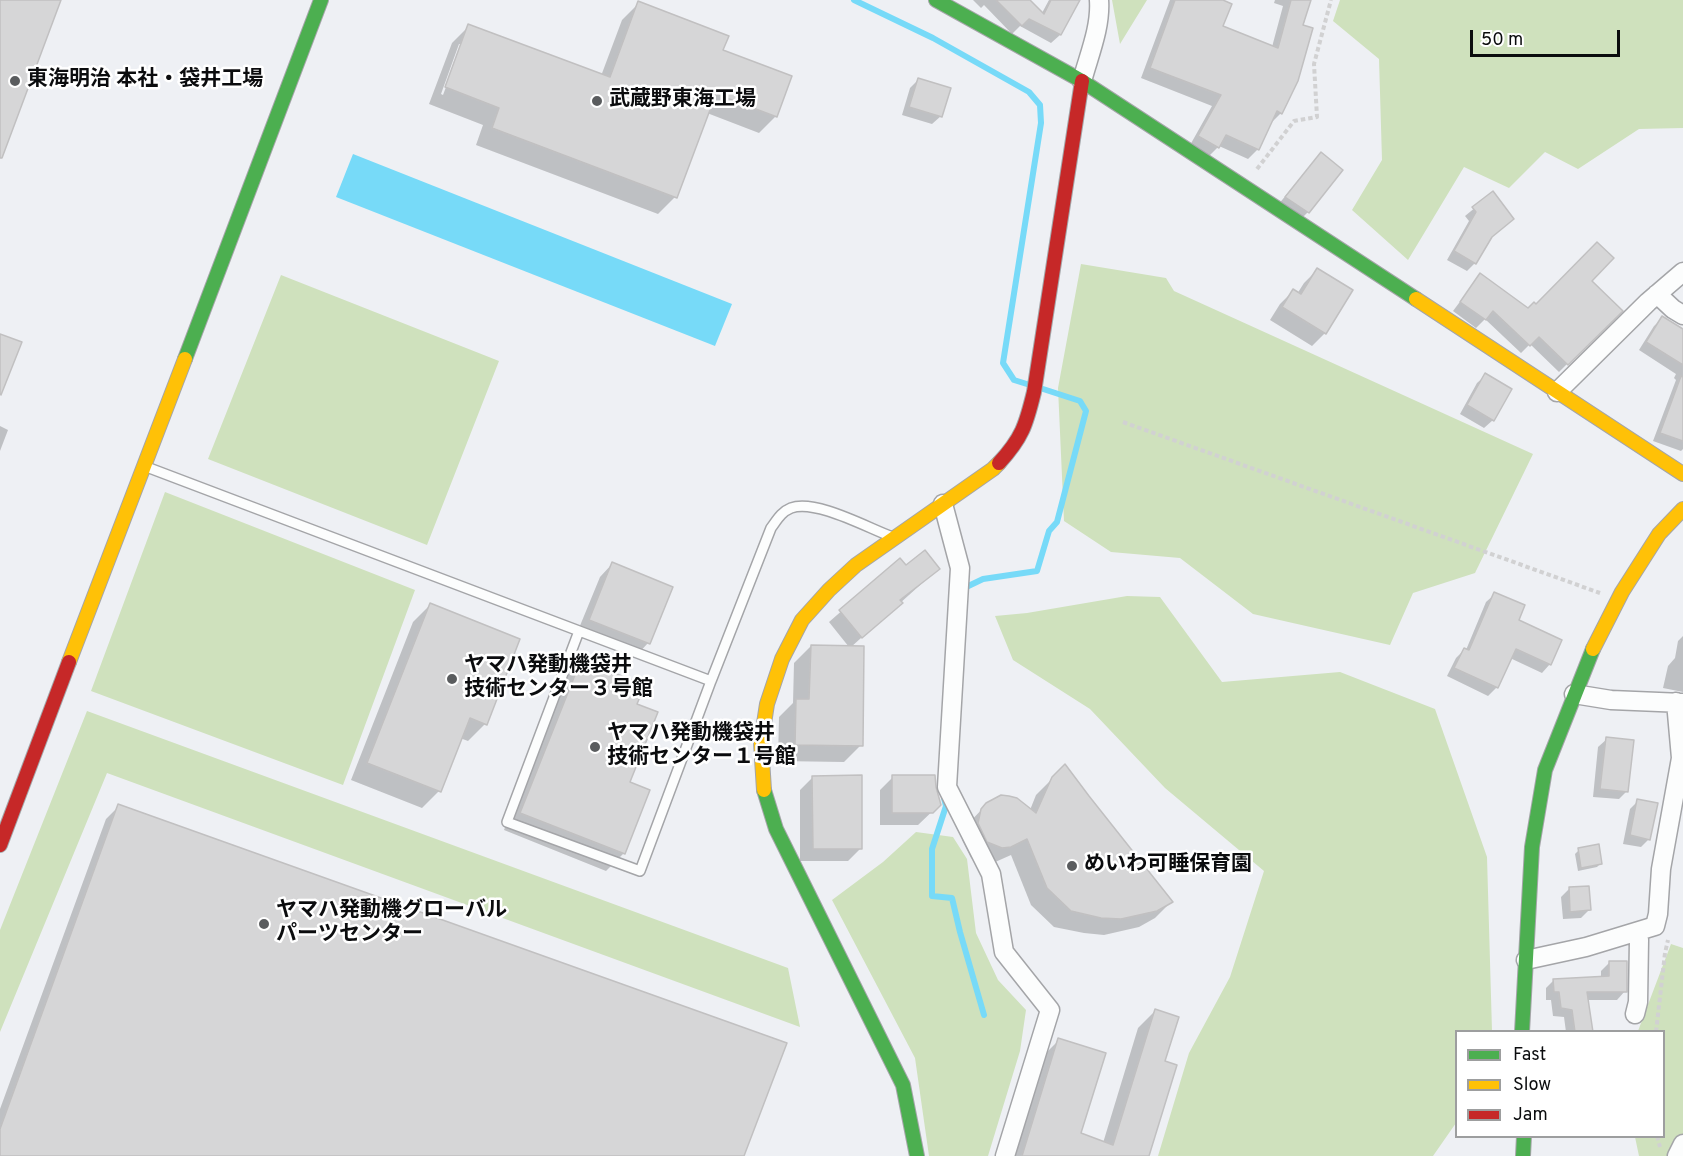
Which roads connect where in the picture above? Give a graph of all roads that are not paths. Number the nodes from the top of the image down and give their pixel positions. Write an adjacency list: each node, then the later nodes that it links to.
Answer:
1 (321, 0): 9 (street)
2 (936, 0): 4 (street)
3 (1099, 0): 4 (street)
4 (1082, 81): 8 (street); 11 (street)
5 (1683, 272): 6 (street)
6 (1657, 294): 7 (street); 8 (street)
7 (1683, 315)
8 (1557, 392): 10 (street)
9 (144, 466): 14 (lane); 18 (street)
10 (1683, 474)
11 (943, 504): 13 (street); 26 (street)
12 (1683, 509): 16 (street)
13 (895, 538): 15 (lane); 25 (street)
14 (579, 632): 15 (lane); 15 (lane)
15 (711, 681)
16 (1574, 694): 17 (street); 20 (street)
17 (1679, 702): 19 (street)
18 (0, 845)
19 (1637, 932): 20 (street); 21 (street)
20 (1526, 960): 22 (street)
21 (1635, 1014)
22 (1522, 1030)
23 (1524, 1138): 27 (street)
24 (1683, 1144): 28 (street)
25 (917, 1156)
26 (1005, 1156)
27 (1523, 1156)
28 (1677, 1156)

